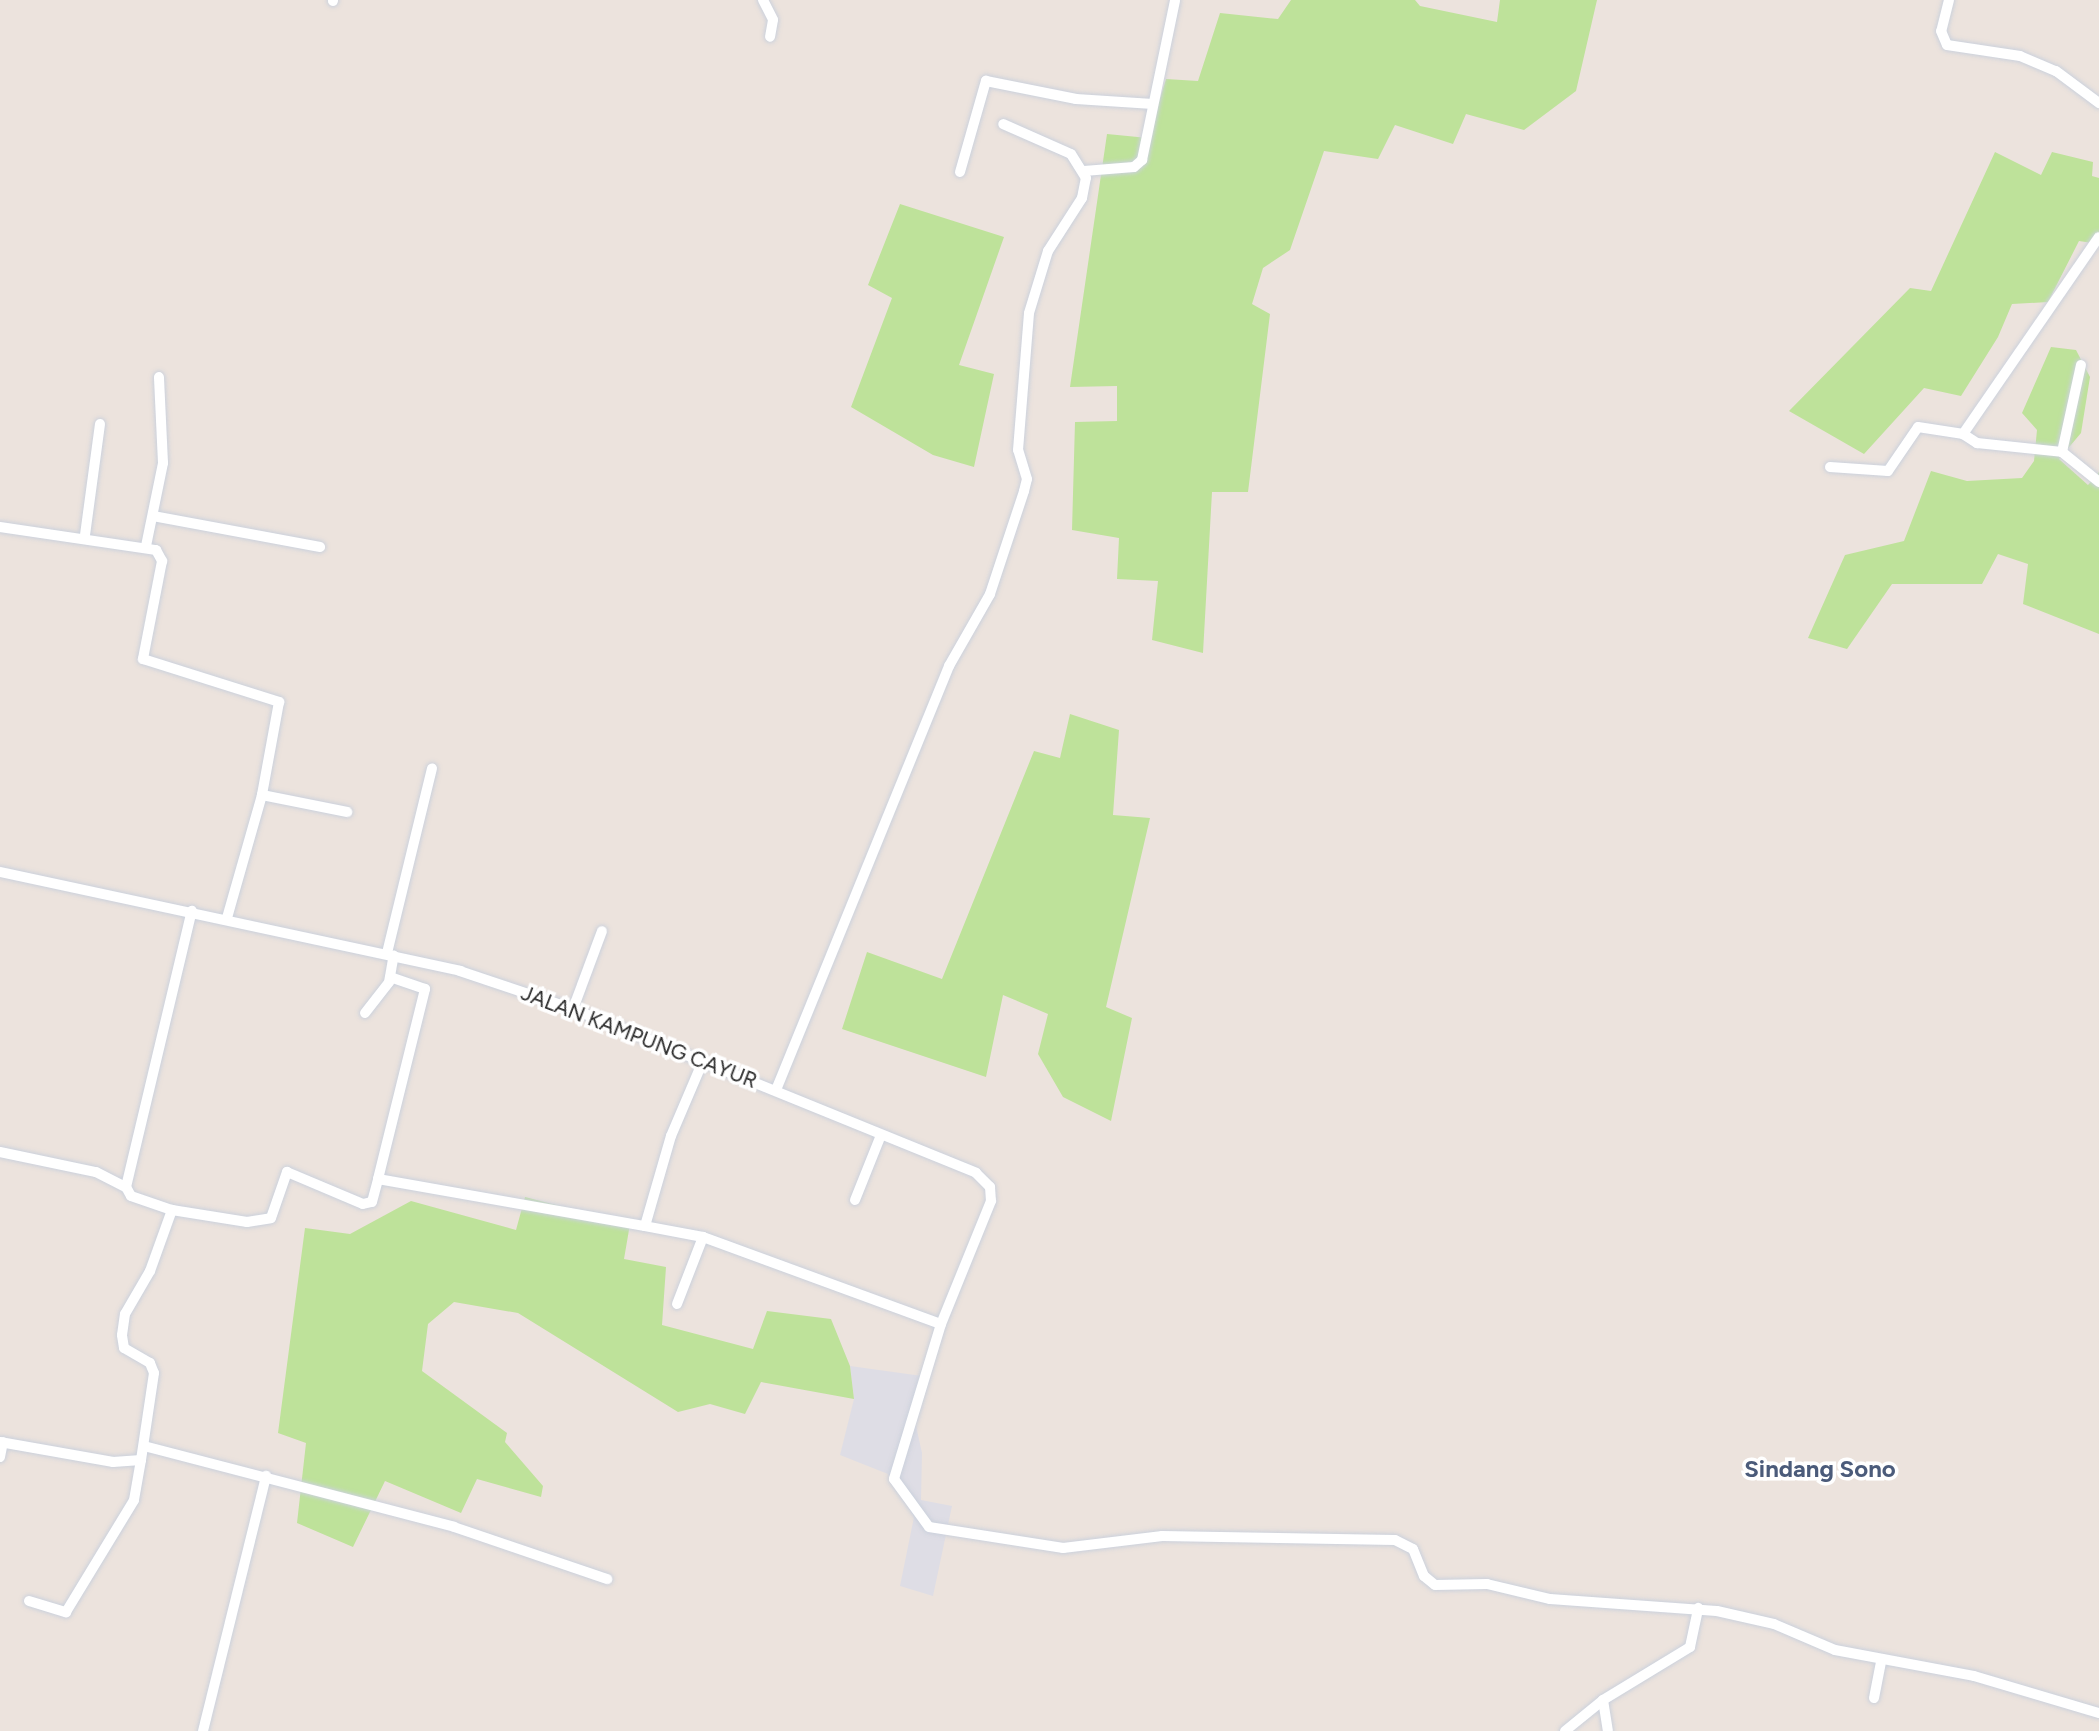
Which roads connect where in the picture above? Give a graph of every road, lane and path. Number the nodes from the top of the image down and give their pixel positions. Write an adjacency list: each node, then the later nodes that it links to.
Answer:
1 (763, 0): 4 (street)
2 (1175, 0): 6 (street)
3 (1949, 0): 5 (street)
4 (770, 37)
5 (2099, 103)
6 (1153, 104): 8 (street); 9 (street)
7 (1003, 124): 8 (street)
8 (1084, 171): 35 (street)
9 (960, 172)
10 (2099, 237): 14 (street)
11 (2081, 365): 15 (street)
12 (159, 377): 18 (street)
13 (100, 424): 20 (street)
14 (1963, 434): 15 (street); 16 (street)
15 (2062, 452): 17 (street)
16 (1830, 467)
17 (2099, 482)
18 (153, 516): 21 (street); 22 (street)
19 (0, 527): 20 (street)
20 (85, 535): 21 (street)
21 (146, 546): 24 (street)
22 (320, 547)
23 (432, 768): 30 (street)
24 (262, 795): 25 (street); 28 (street)
25 (346, 812)
26 (0, 872): 27 (street, JALAN KAMPUNG CAYUR)
27 (192, 911): 28 (street, JALAN KAMPUNG CAYUR); 39 (street)
28 (227, 918): 30 (street, JALAN KAMPUNG CAYUR)
29 (602, 931): 32 (street)
30 (390, 954): 31 (street); 32 (street, JALAN KAMPUNG CAYUR)
31 (390, 977): 33 (street); 38 (street)
32 (573, 1009): 34 (street, JALAN KAMPUNG CAYUR)
33 (365, 1013)
34 (704, 1061): 35 (street, JALAN KAMPUNG CAYUR); 42 (street)
35 (776, 1090): 36 (street, JALAN KAMPUNG CAYUR)
36 (881, 1135): 40 (street); 45 (street, JALAN KAMPUNG CAYUR)
37 (0, 1152): 39 (street)
38 (378, 1179): 41 (street); 42 (street)
39 (126, 1187): 41 (street)
40 (855, 1200)
41 (172, 1210): 47 (street)
42 (645, 1226): 43 (street)
43 (703, 1237): 44 (street); 45 (street)
44 (677, 1304)
45 (941, 1324): 53 (street, JALAN KAMPUNG CAYUR)
46 (1, 1442): 48 (street); 49 (street)
47 (144, 1446): 49 (street); 50 (street)
48 (0, 1457)
49 (141, 1460): 52 (street)
50 (266, 1476): 51 (street); 58 (street)
51 (607, 1579)
52 (29, 1601)
53 (1698, 1608): 54 (street); 56 (street)
54 (1881, 1662): 55 (street); 57 (street)
55 (1874, 1698)
56 (1604, 1700): 59 (street); 60 (street)
57 (2099, 1713)
58 (203, 1731)
59 (1565, 1731)
60 (1608, 1731)

